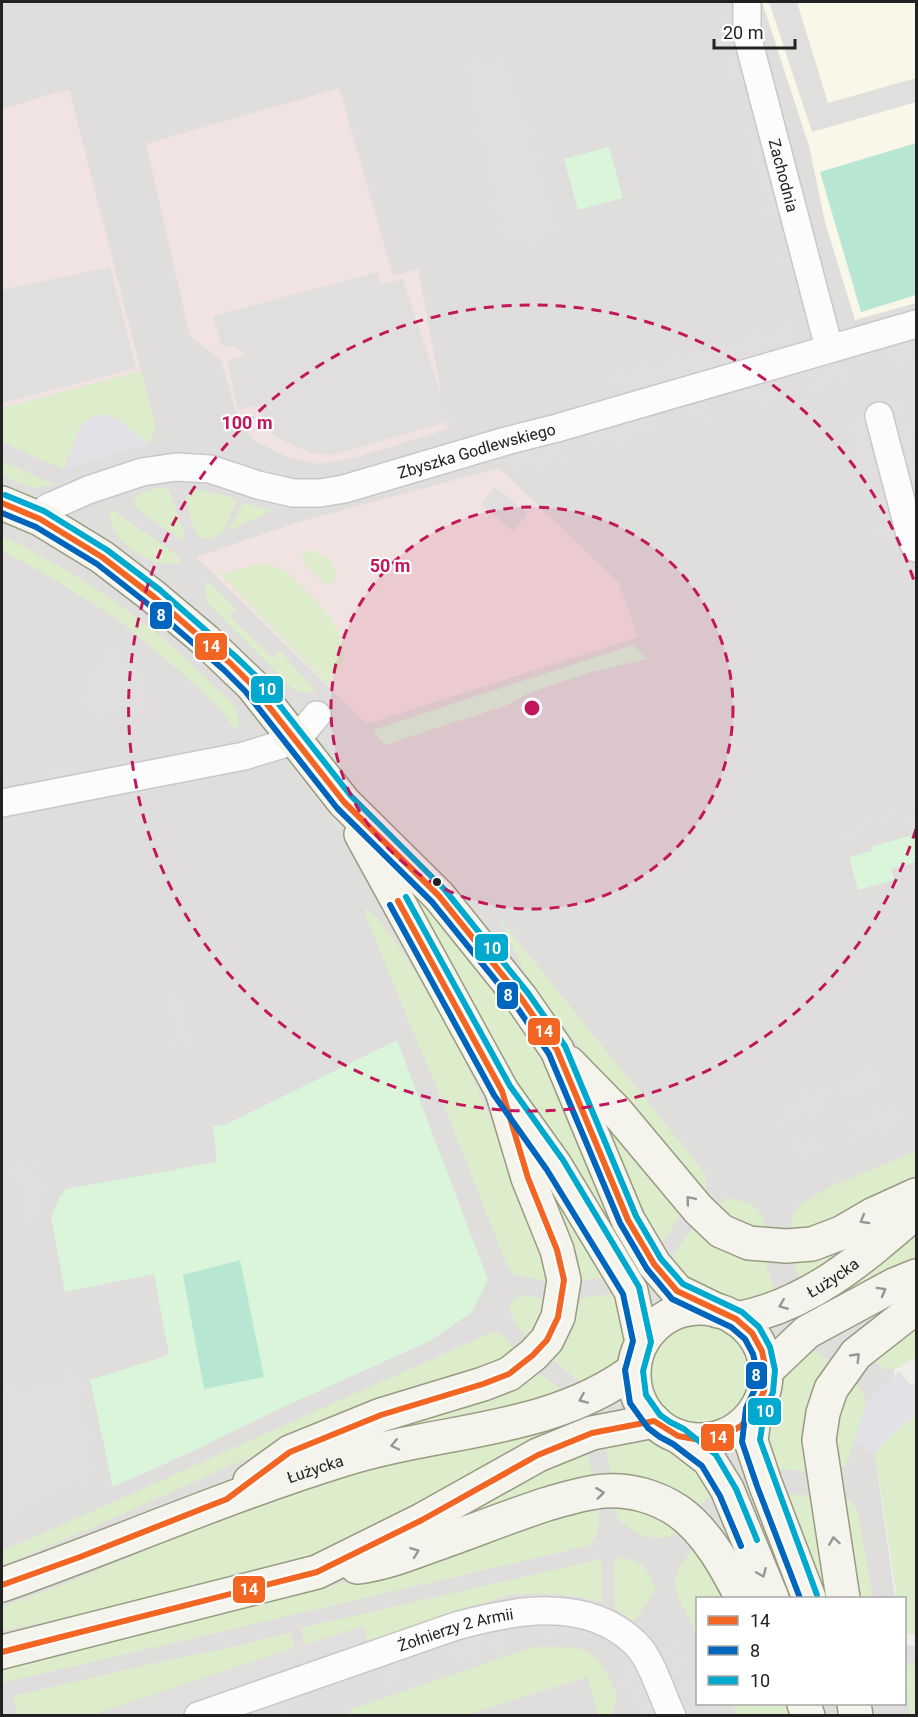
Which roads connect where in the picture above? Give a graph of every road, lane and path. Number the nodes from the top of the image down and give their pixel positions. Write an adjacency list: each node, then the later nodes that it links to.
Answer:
1 (747, 2): 3 (street, Zachodnia)
2 (916, 324): 3 (street, Zbyszka Godlewskiego)
3 (829, 348): 6 (street, Zbyszka Godlewskiego)
4 (879, 416): 7 (street)
5 (2, 503): 6 (main road)
6 (40, 519): 9 (main road)
7 (916, 548)
8 (317, 715): 9 (street)
9 (296, 740): 10 (main road); 11 (street)
10 (344, 802): 12 (main road); 13 (main road)
11 (2, 803)
12 (557, 1050): 14 (main road, one-way to 12); 18 (main road)
13 (501, 1091): 19 (main road); 23 (main road)
14 (916, 1195)
15 (916, 1212): 18 (main road, Łużycka, one-way to 18)
16 (916, 1276): 20 (main road, one-way to 16)
17 (916, 1307): 29 (main road, one-way to 17)
18 (727, 1315): 19 (main road); 20 (main road)
19 (638, 1356): 22 (main road); 23 (main road, Łużycka, one-way to 23)
20 (766, 1371): 21 (main road)
21 (755, 1410): 22 (main road); 28 (main road)
22 (666, 1429): 24 (main road); 27 (main road, one-way to 27)
23 (228, 1499): 25 (main road, Łużycka)
24 (317, 1572): 26 (main road, one-way to 26); 30 (main road)
25 (2, 1585)
26 (741, 1597)
27 (771, 1597)
28 (808, 1597)
29 (843, 1597)
30 (2, 1652)
31 (198, 1716): 32 (street, Żołnierzy 2 Armii)
32 (672, 1716)

